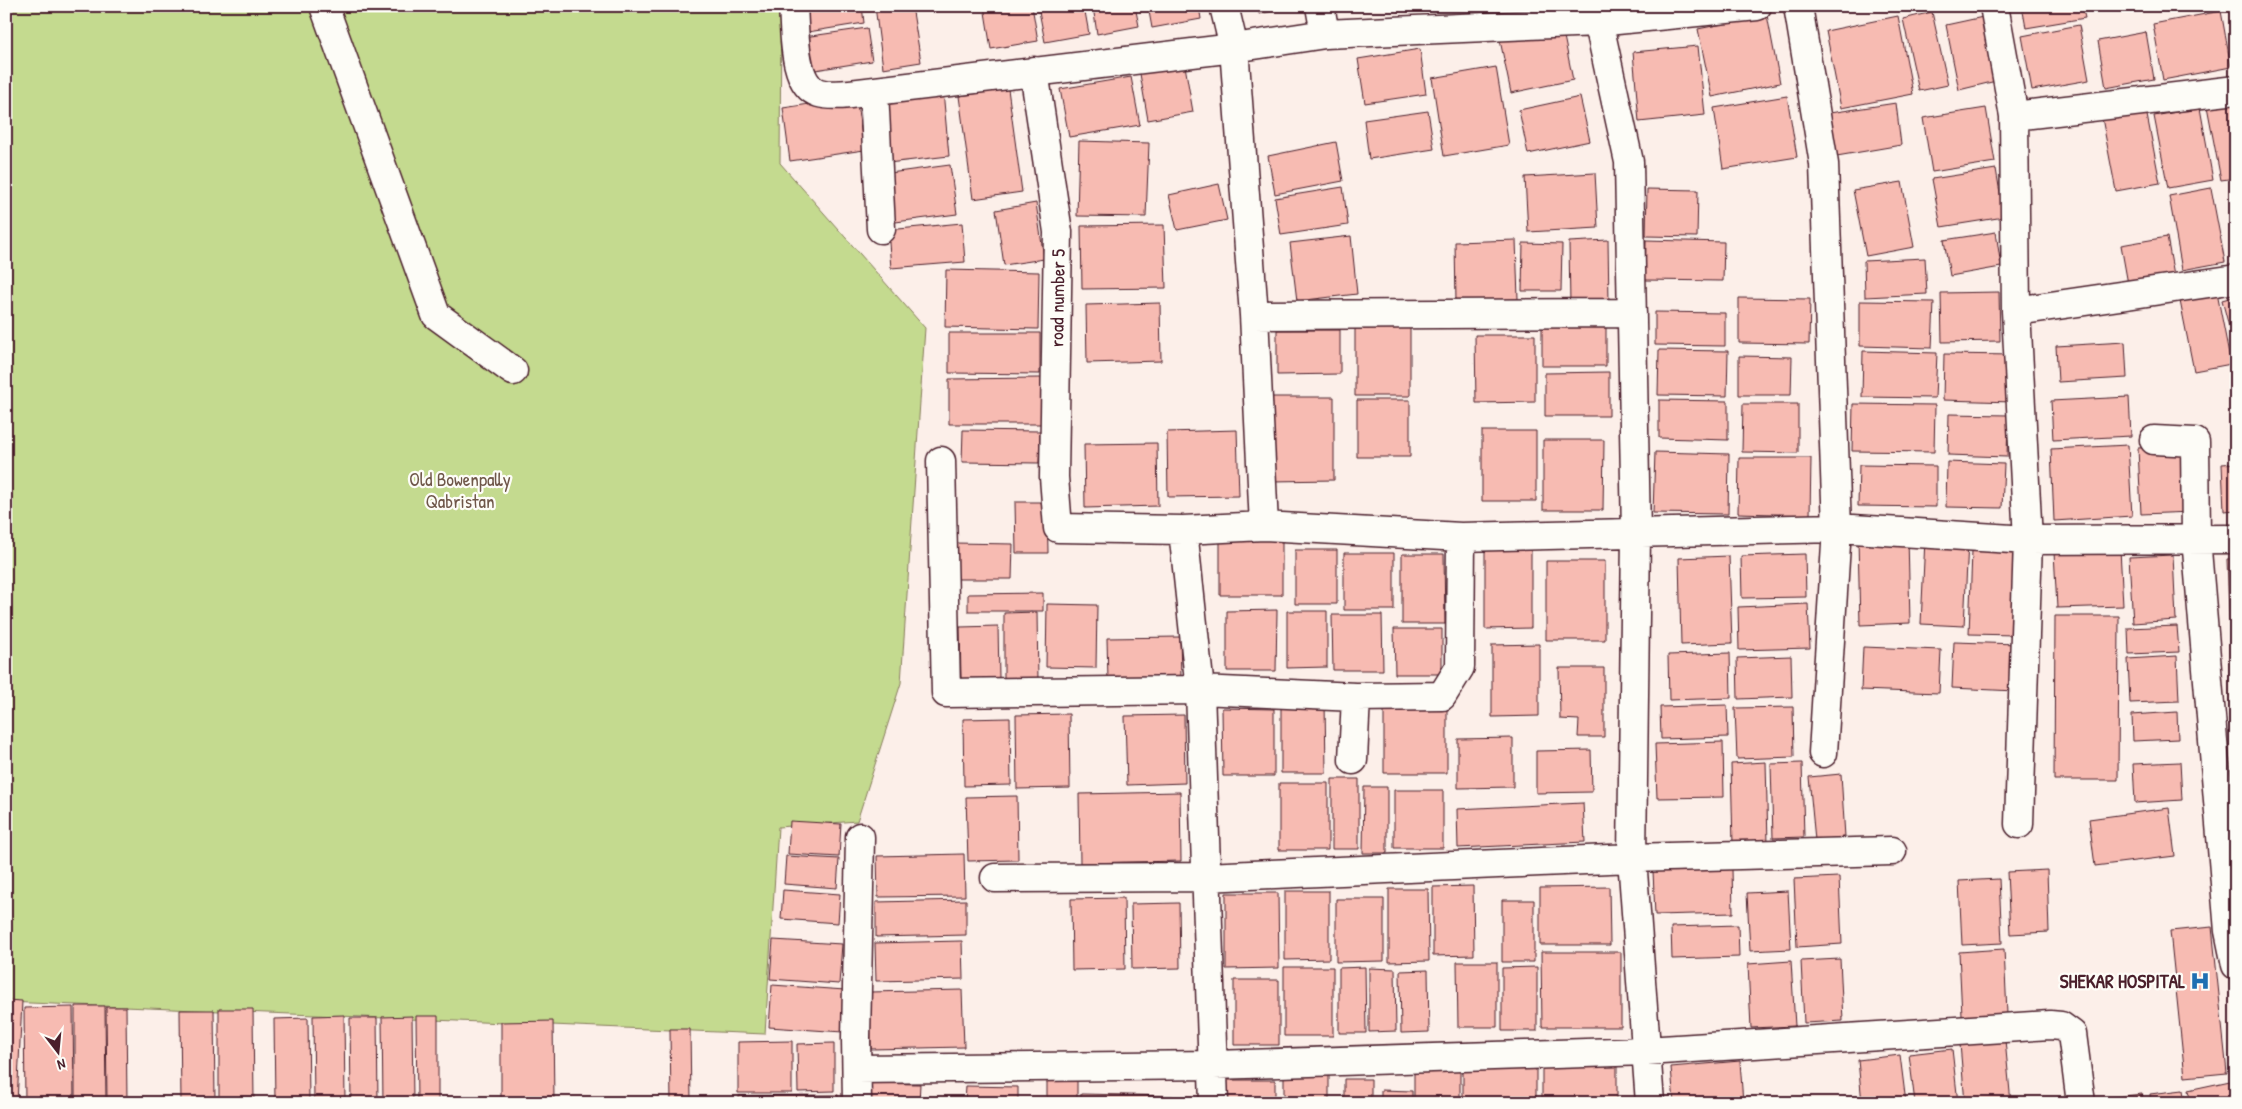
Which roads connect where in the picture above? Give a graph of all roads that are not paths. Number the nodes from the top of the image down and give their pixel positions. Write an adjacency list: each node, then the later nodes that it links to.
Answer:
1 (324, 6): 20 (street)
2 (793, 6): 13 (street)
3 (1224, 6): 10 (street)
4 (1320, 6): 9 (street)
5 (1757, 6): 8 (street)
6 (1798, 6): 24 (street)
7 (1994, 6): 14 (street)
8 (1596, 14): 9 (street); 18 (street)
9 (1325, 34): 10 (street)
10 (1234, 48): 11 (street); 19 (street)
11 (1034, 71): 13 (street); 25 (street, road number 5)
12 (2236, 90): 14 (street)
13 (874, 91): 15 (street)
14 (2014, 116): 17 (street)
15 (881, 230)
16 (2236, 280): 17 (street)
17 (2016, 311): 30 (street)
18 (1632, 313): 19 (street); 26 (street)
19 (1254, 315): 23 (street)
20 (513, 371)
21 (2154, 440): 28 (street)
22 (942, 461): 31 (street)
23 (1264, 526): 25 (street); 27 (street)
24 (1837, 528): 26 (street); 30 (street); 33 (street)
25 (1183, 530): 31 (street)
26 (1636, 534): 27 (street); 38 (street)
27 (1461, 537): 32 (street)
28 (2196, 538): 29 (street); 30 (street); 41 (street)
29 (2236, 539)
30 (2028, 540): 35 (street)
31 (1200, 690): 32 (street); 39 (street)
32 (1356, 697): 34 (street)
33 (1823, 753)
34 (1353, 760)
35 (2018, 824)
36 (860, 837): 44 (street)
37 (1892, 851): 38 (street)
38 (1632, 858): 39 (street); 42 (street)
39 (1205, 877): 40 (street); 43 (street)
40 (995, 878)
41 (2236, 964)
42 (1646, 1051): 43 (street); 47 (street); 48 (street)
43 (1214, 1065): 44 (street); 46 (street)
44 (857, 1069): 45 (street)
45 (857, 1103)
46 (1214, 1103)
47 (1650, 1103)
48 (2081, 1103)

